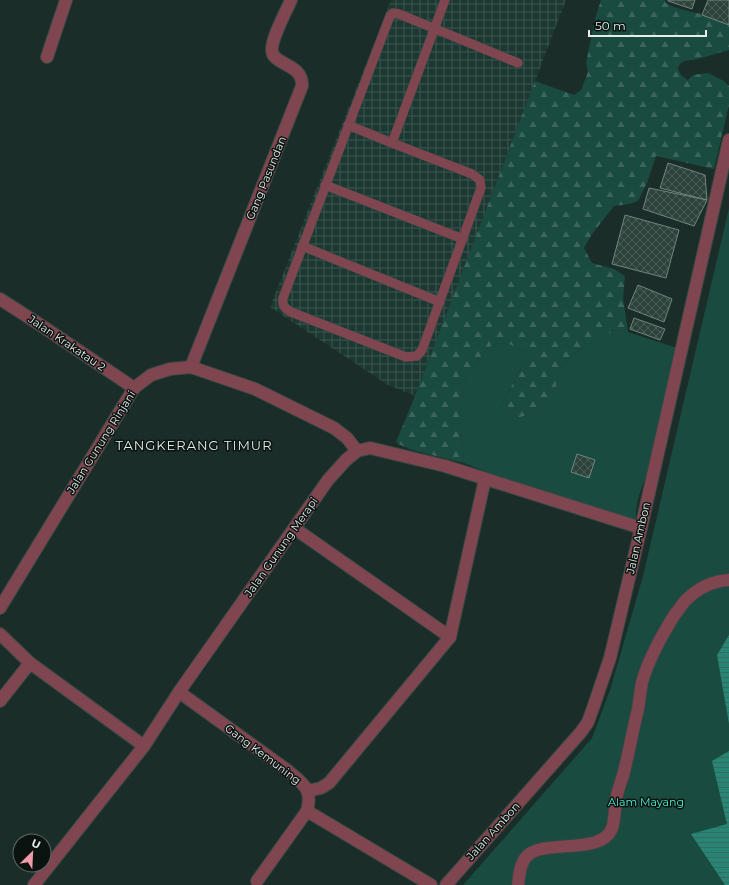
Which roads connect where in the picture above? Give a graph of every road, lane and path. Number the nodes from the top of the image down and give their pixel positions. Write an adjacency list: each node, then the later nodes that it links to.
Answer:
1 (66, 0): 5 (street)
2 (291, 0): 15 (street, Gang Pasundan)
3 (445, 0): 4 (lane)
4 (434, 29): 6 (lane); 7 (lane); 9 (lane)
5 (47, 57)
6 (518, 63)
7 (348, 125): 9 (lane); 10 (lane)
8 (729, 140): 20 (street, Jalan Ambon)
9 (392, 143): 11 (lane)
10 (325, 185): 11 (lane); 12 (lane)
11 (463, 239): 14 (lane)
12 (302, 246): 14 (lane); 14 (lane)
13 (0, 299): 16 (street, Jalan Krakatau 2)
14 (440, 302)
15 (191, 367): 16 (street, Jalan Gunung Rinjani); 17 (street, Jalan Gunung Rinjani)
16 (134, 388): 22 (street, Jalan Gunung Rinjani)
17 (357, 451): 18 (street); 19 (street, Jalan Gunung Merapi)
18 (485, 479): 20 (street); 24 (street)
19 (294, 528): 24 (street); 26 (street, Jalan Gunung Merapi)
20 (641, 528): 34 (street, Jalan Ambon)
21 (729, 580): 35 (street)
22 (0, 608)
23 (0, 634): 25 (street)
24 (450, 637): 29 (street)
25 (30, 663): 27 (street); 28 (street)
26 (179, 692): 28 (street, Jalan Gunung Merapi); 29 (street, Gang Kemuning)
27 (0, 701)
28 (144, 746): 32 (street, Jalan Gunung Merapi)
29 (308, 791): 30 (street, Gang Kemuning)
30 (307, 811): 31 (street); 33 (street)
31 (257, 880)
32 (34, 885)
33 (431, 885)
34 (446, 885)
35 (518, 885)

